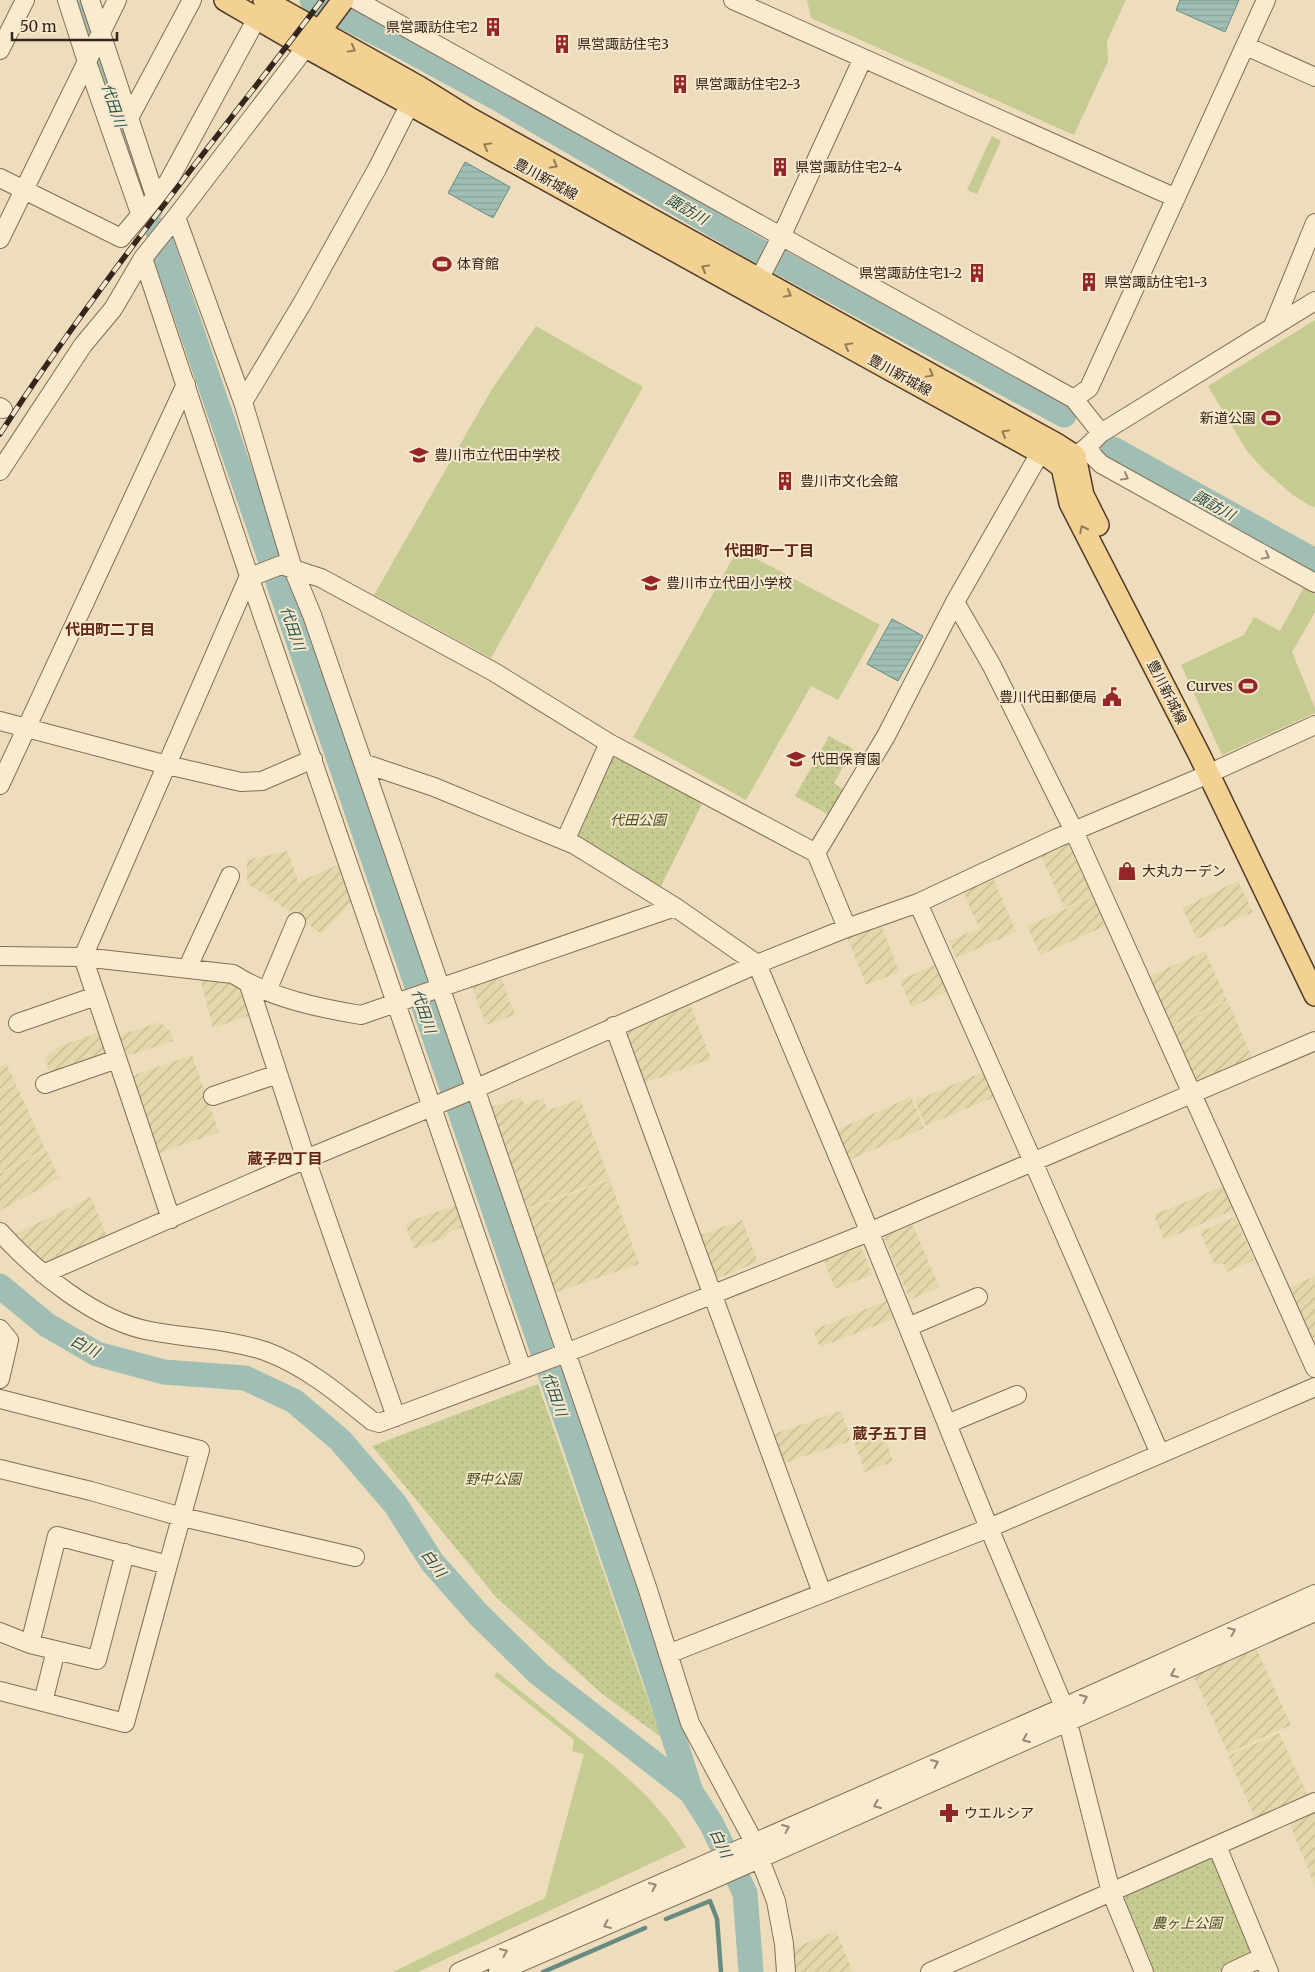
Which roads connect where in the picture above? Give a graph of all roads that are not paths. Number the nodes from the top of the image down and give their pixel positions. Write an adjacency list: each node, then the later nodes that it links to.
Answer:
1 (25, 0): 14 (street)
2 (67, 0): 13 (street)
3 (90, 0): 13 (street)
4 (117, 0): 13 (street)
5 (192, 0): 18 (street)
6 (225, 0): 10 (main road, 豊川新城線)
7 (733, 0): 15 (street)
8 (1266, 0): 12 (street)
9 (347, 1): 11 (main road); 26 (street)
10 (264, 5): 11 (main road, 豊川新城線); 22 (street)
11 (317, 34): 17 (main road, 豊川新城線); 23 (street)
12 (1246, 46): 16 (street); 21 (street)
13 (94, 47): 18 (street); 20 (street); 22 (street)
14 (0, 50)
15 (863, 58): 21 (street); 26 (street)
16 (1315, 78)
17 (415, 96): 28 (main road, 豊川新城線); 33 (street)
18 (129, 118): 22 (street)
19 (0, 178): 20 (street)
20 (24, 191): 22 (street); 25 (street)
21 (1176, 198): 32 (street)
22 (148, 205)
23 (176, 217): 27 (street); 33 (street)
24 (1315, 223): 30 (street)
25 (0, 239)
26 (779, 242): 28 (street); 32 (street)
27 (143, 258): 31 (street); 37 (street)
28 (759, 281): 35 (main road, 豊川新城線, one-way to 28); 36 (main road, 豊川新城線, one-way to 36)
29 (1315, 300): 30 (street)
30 (1273, 326): 34 (street)
31 (186, 384): 39 (street); 44 (street)
32 (1074, 399): 34 (street)
33 (243, 402): 38 (street)
34 (1101, 433): 36 (street)
35 (1040, 453): 36 (main road, 豊川新城線); 41 (street)
36 (1075, 457): 40 (street, one-way to 40); 49 (main road, 豊川新城線)
37 (0, 471)
38 (287, 567): 39 (street); 45 (street); 47 (street)
39 (253, 575): 46 (street); 48 (street)
40 (1315, 583)
41 (955, 602): 51 (street); 53 (street)
42 (0, 721): 44 (street)
43 (1315, 725): 49 (street)
44 (27, 727): 48 (street); 50 (street)
45 (609, 743): 52 (street); 53 (street)
46 (313, 759): 48 (street); 69 (street)
47 (363, 763): 52 (street); 65 (street)
48 (167, 764): 60 (street)
49 (1214, 770): 51 (street); 62 (main road, 豊川新城線); 67 (main road, 豊川新城線)
50 (0, 785)
51 (1074, 831): 55 (street); 77 (street)
52 (565, 841): 56 (street)
53 (816, 854): 58 (street)
54 (230, 876): 63 (street)
55 (918, 903): 58 (street); 81 (street)
56 (675, 906): 61 (street); 65 (street)
57 (296, 922): 66 (street)
58 (847, 928): 61 (street)
59 (0, 956): 60 (street)
60 (83, 957): 63 (street); 68 (street)
61 (757, 964): 71 (street); 84 (street)
62 (1315, 968)
63 (187, 969): 64 (street)
64 (249, 985): 66 (street); 74 (street)
65 (435, 988): 69 (street); 76 (street)
66 (267, 990): 69 (street)
67 (1315, 995)
68 (96, 996): 70 (street); 73 (street)
69 (400, 1001): 79 (street)
70 (18, 1023)
71 (614, 1026): 76 (street); 86 (street)
72 (1315, 1041): 77 (street)
73 (117, 1059): 75 (street); 82 (street)
74 (278, 1074): 78 (street); 80 (street)
75 (45, 1084)
76 (472, 1090): 79 (street); 90 (street)
77 (1191, 1093): 81 (street); 92 (street)
78 (213, 1096)
79 (436, 1104): 80 (street); 91 (street)
80 (306, 1159): 82 (street); 97 (street)
81 (1032, 1162): 84 (street); 99 (street)
82 (171, 1219): 85 (street)
83 (0, 1232): 85 (street)
84 (869, 1232): 86 (street); 88 (street)
85 (43, 1274): 97 (street)
86 (710, 1294): 90 (street); 106 (street)
87 (978, 1297): 88 (street)
88 (908, 1327): 98 (street)
89 (0, 1329): 93 (street)
90 (561, 1354): 91 (street); 112 (street)
91 (527, 1367): 97 (street)
92 (1315, 1368)
93 (0, 1379)
94 (1315, 1388): 99 (street)
95 (1017, 1395): 98 (street)
96 (0, 1399): 101 (street)
97 (396, 1418)
98 (946, 1424): 102 (street)
99 (1160, 1454): 102 (street)
100 (0, 1469): 101 (street)
101 (182, 1517): 104 (street); 105 (street)
102 (989, 1528): 106 (street); 115 (street)
103 (124, 1553): 105 (street); 110 (street); 111 (street)
104 (355, 1557)
105 (168, 1565): 114 (street)
106 (822, 1593): 112 (street)
107 (1315, 1594): 115 (street, one-way to 107)
108 (1315, 1612): 115 (street, one-way to 115)
109 (0, 1632): 110 (street)
110 (30, 1644): 111 (street)
111 (56, 1650): 114 (street)
112 (668, 1654): 118 (street)
113 (0, 1691): 114 (street)
114 (43, 1702)
115 (1066, 1714): 118 (street); 119 (street)
116 (1315, 1802): 117 (street)
117 (1216, 1846): 119 (street); 121 (street)
118 (751, 1852): 120 (street, one-way to 120); 123 (street, one-way to 118); 126 (street)
119 (1111, 1892): 122 (street); 127 (street)
120 (547, 1951): 124 (street); 125 (street)
121 (1266, 1964): 128 (street)
122 (937, 1971)
123 (460, 1972)
124 (498, 1972)
125 (514, 1972)
126 (786, 1972)
127 (1144, 1972)
128 (1231, 1972)

